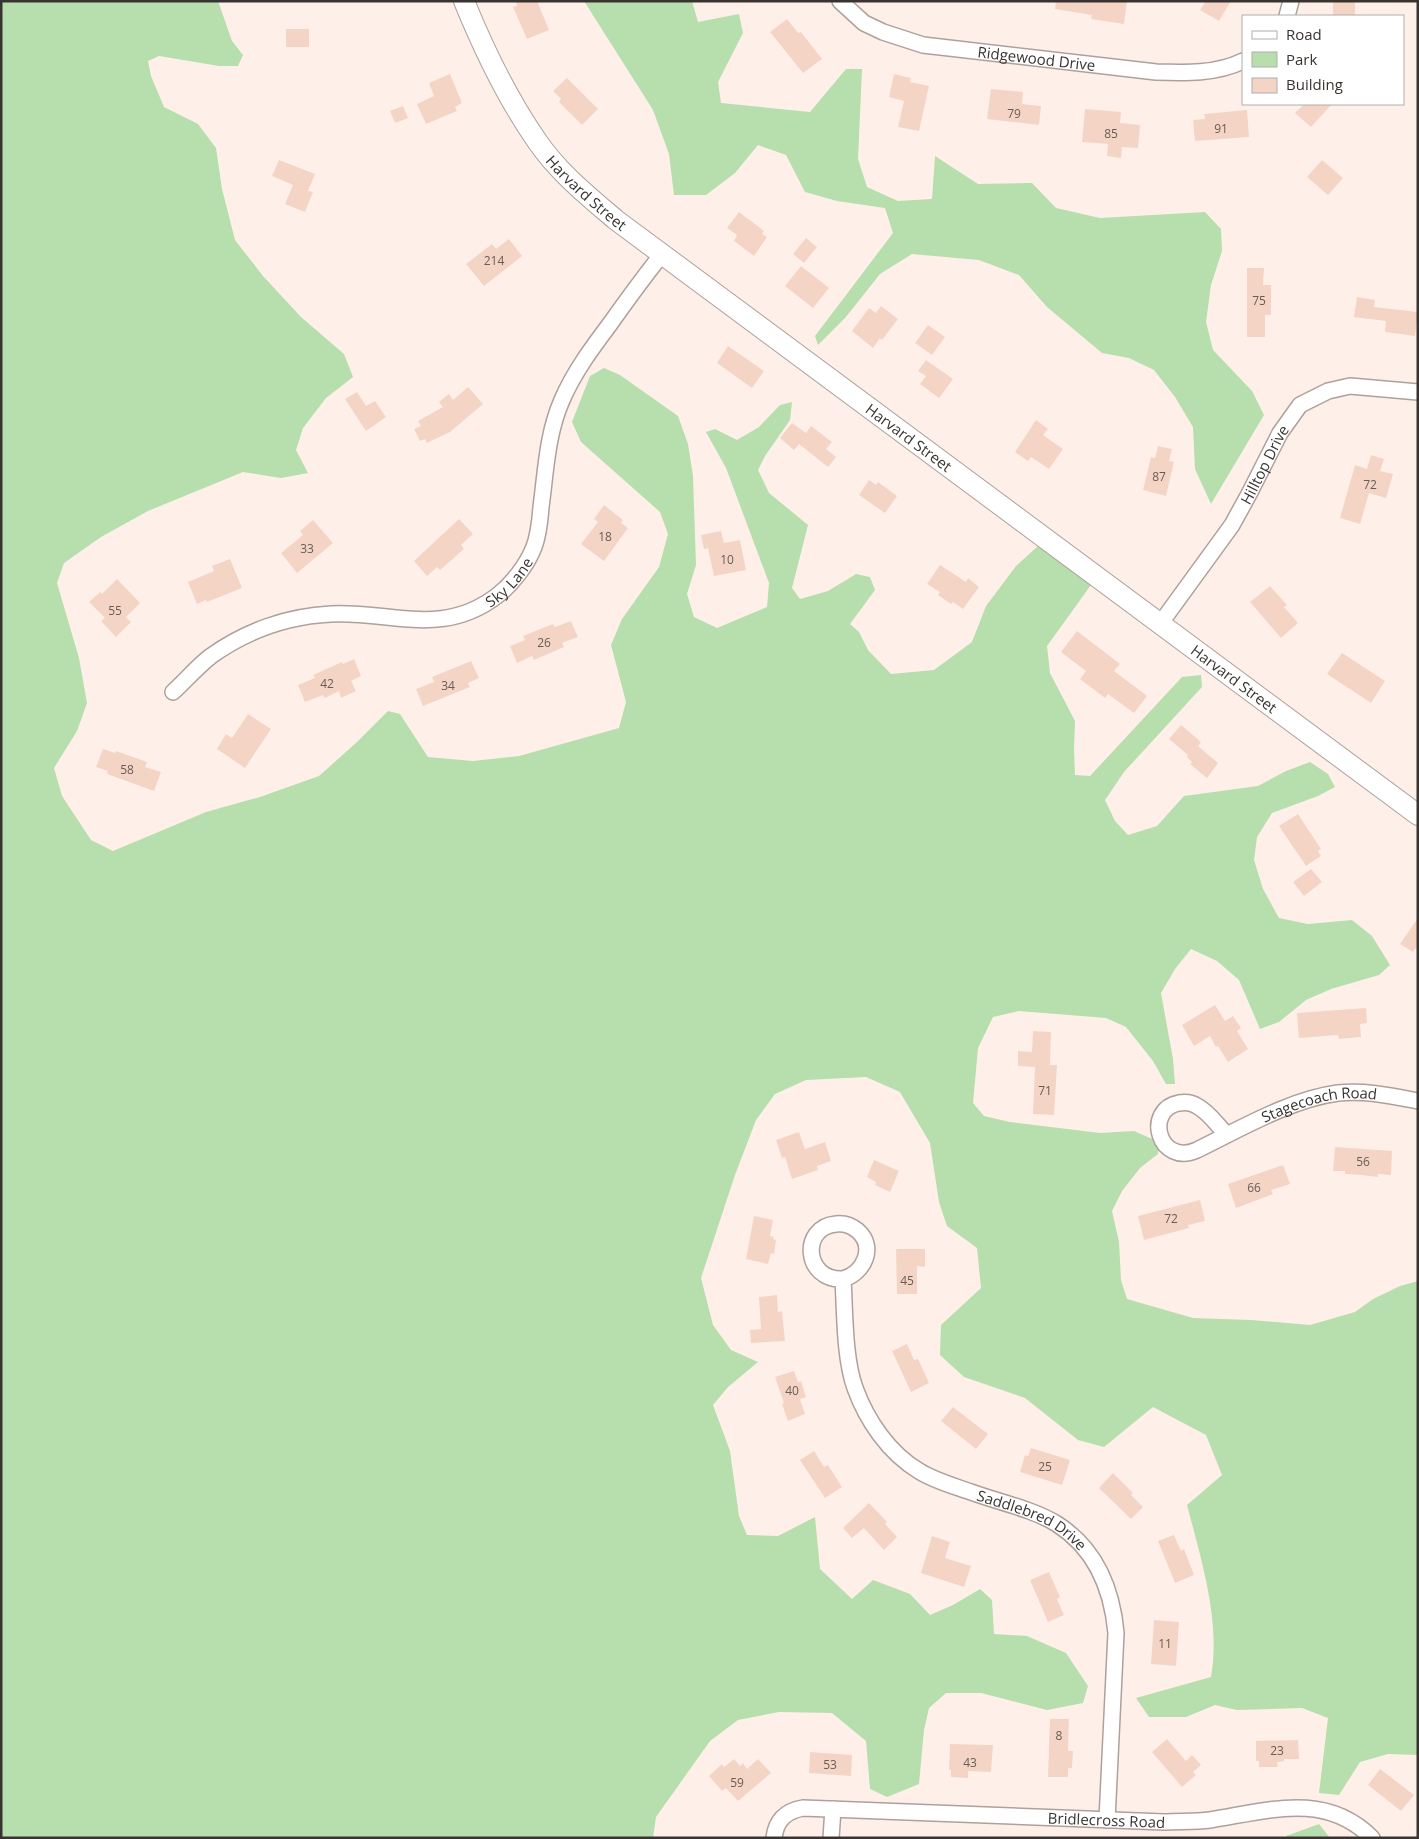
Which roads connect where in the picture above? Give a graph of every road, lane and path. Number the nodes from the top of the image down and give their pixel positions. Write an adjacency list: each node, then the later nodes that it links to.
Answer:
1 (464, 1): 6 (main road, Harvard Street)
2 (840, 1): 5 (street, Ridgewood Drive)
3 (1291, 1): 4 (street)
4 (1287, 15)
5 (1242, 61)
6 (662, 254): 8 (main road, Harvard Street); 9 (street, Sky Lane)
7 (1418, 392): 8 (street, Hilltop Drive)
8 (1160, 624): 10 (main road, Harvard Street)
9 (173, 692)
10 (1418, 815)
11 (1418, 1101): 12 (street, Stagecoach Road)
12 (1228, 1135)
13 (843, 1279): 15 (street, Saddlebred Drive)
14 (832, 1810): 15 (street, Bridlecross Road); 16 (street, Bridlecross Road); 17 (street)
15 (1107, 1820): 18 (street, Bridlecross Road)
16 (774, 1838)
17 (832, 1838)
18 (1372, 1838)

